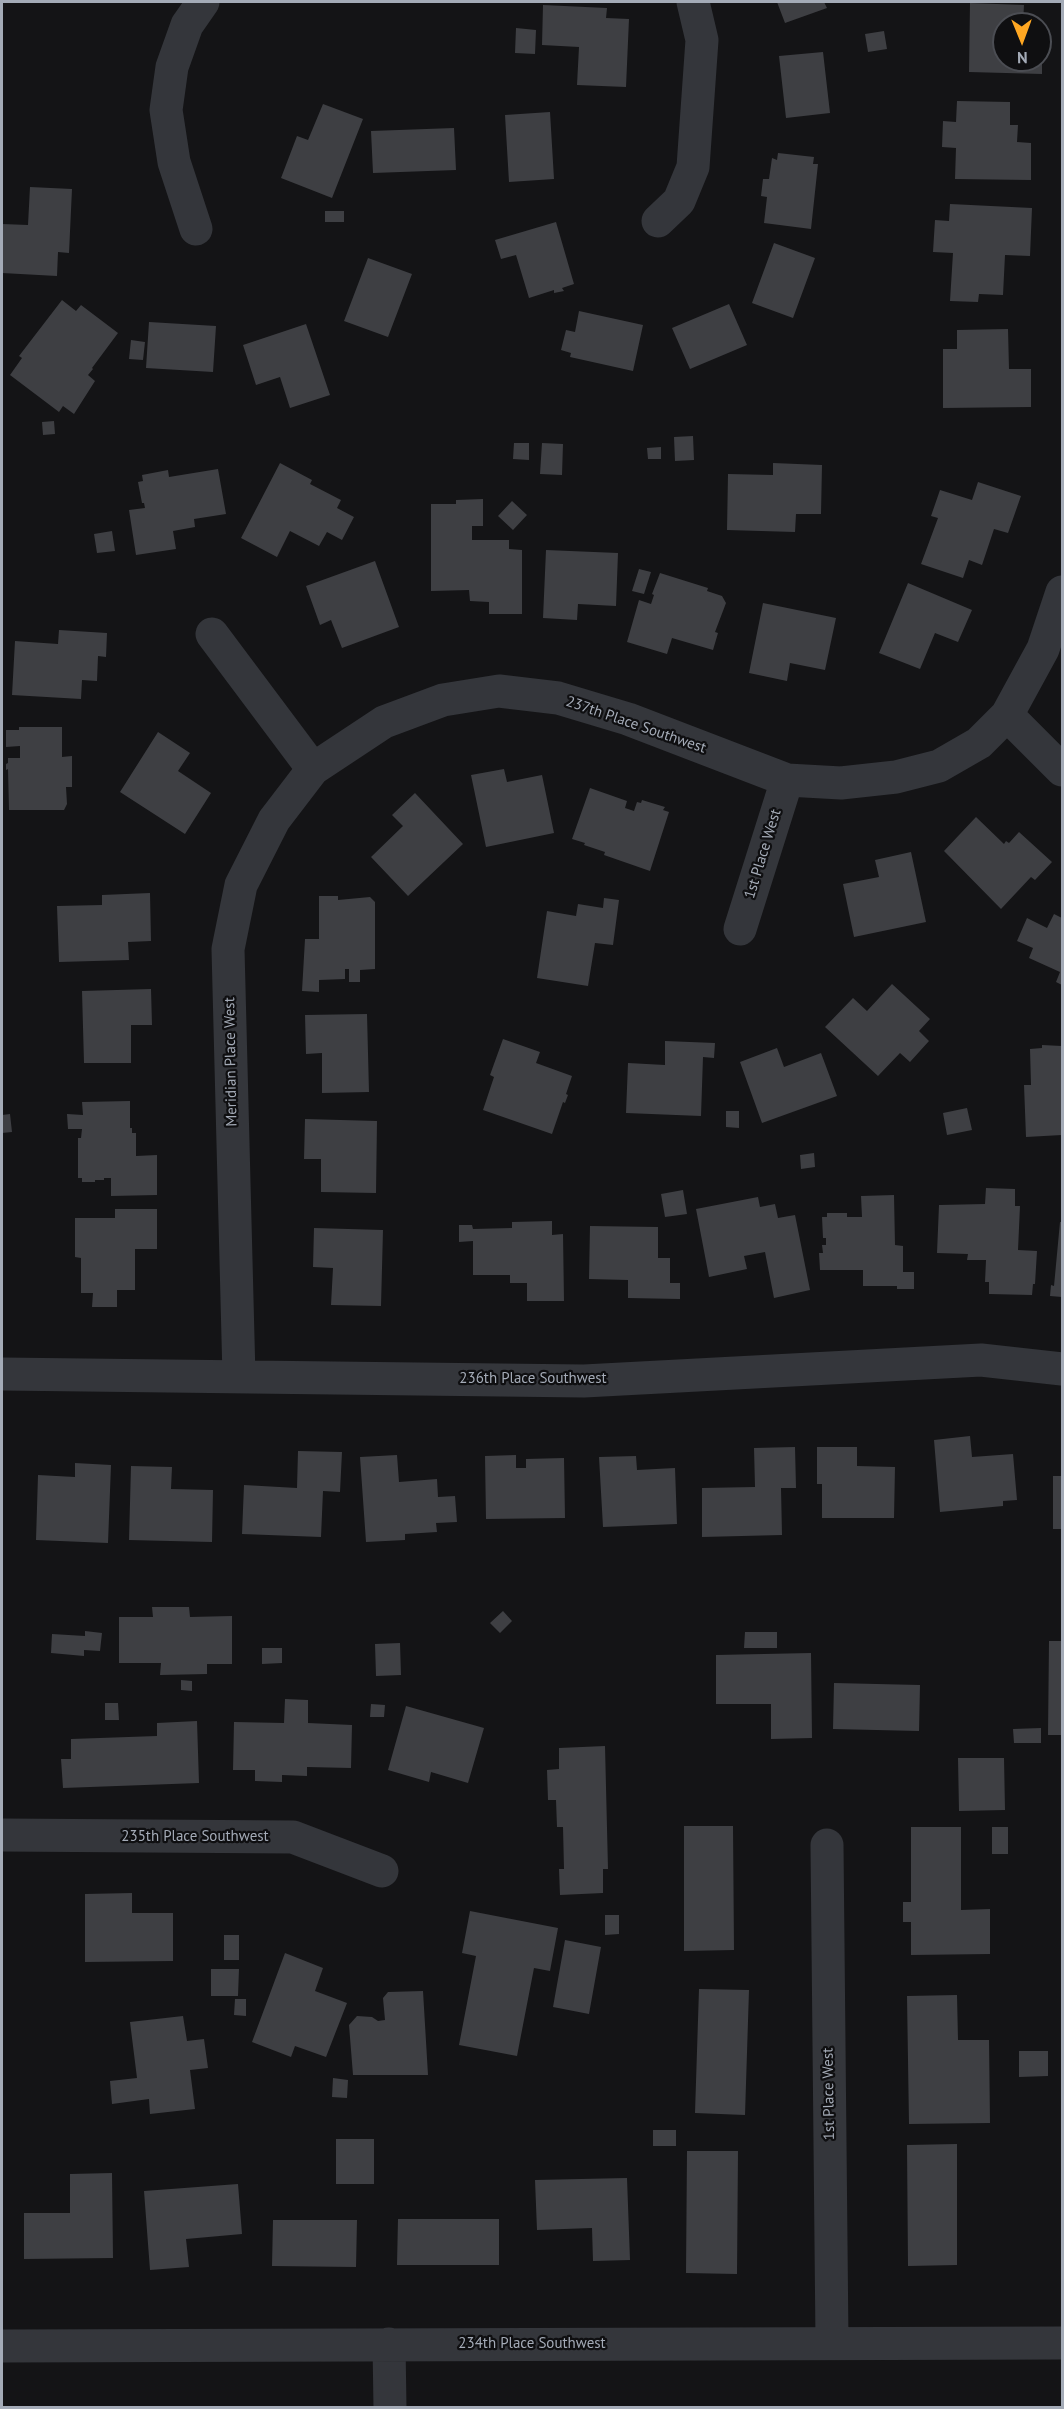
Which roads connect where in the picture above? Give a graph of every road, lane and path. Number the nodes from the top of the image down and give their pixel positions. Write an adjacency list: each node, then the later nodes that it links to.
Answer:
1 (203, 2): 4 (street)
2 (693, 2): 3 (street)
3 (658, 221)
4 (196, 230)
5 (1062, 592): 7 (street, 237th Place Southwest)
6 (212, 634): 8 (street)
7 (1007, 715): 9 (street); 10 (street, 237th Place Southwest)
8 (313, 769): 10 (street, 237th Place Southwest); 14 (street, Meridian Place West)
9 (1062, 770)
10 (786, 780): 11 (street, 1st Place West)
11 (740, 929)
12 (1062, 1369): 14 (street, 236th Place Southwest)
13 (2, 1374): 14 (street, 236th Place Southwest)
14 (239, 1377)
15 (2, 1835): 17 (street, 235th Place Southwest)
16 (827, 1845): 18 (street, 1st Place West)
17 (382, 1871)
18 (831, 2343): 19 (street, 234th Place Southwest); 20 (street, 234th Place Southwest)
19 (1062, 2343)
20 (389, 2344): 21 (street, 234th Place Southwest); 22 (street)
21 (2, 2346)
22 (390, 2408)

